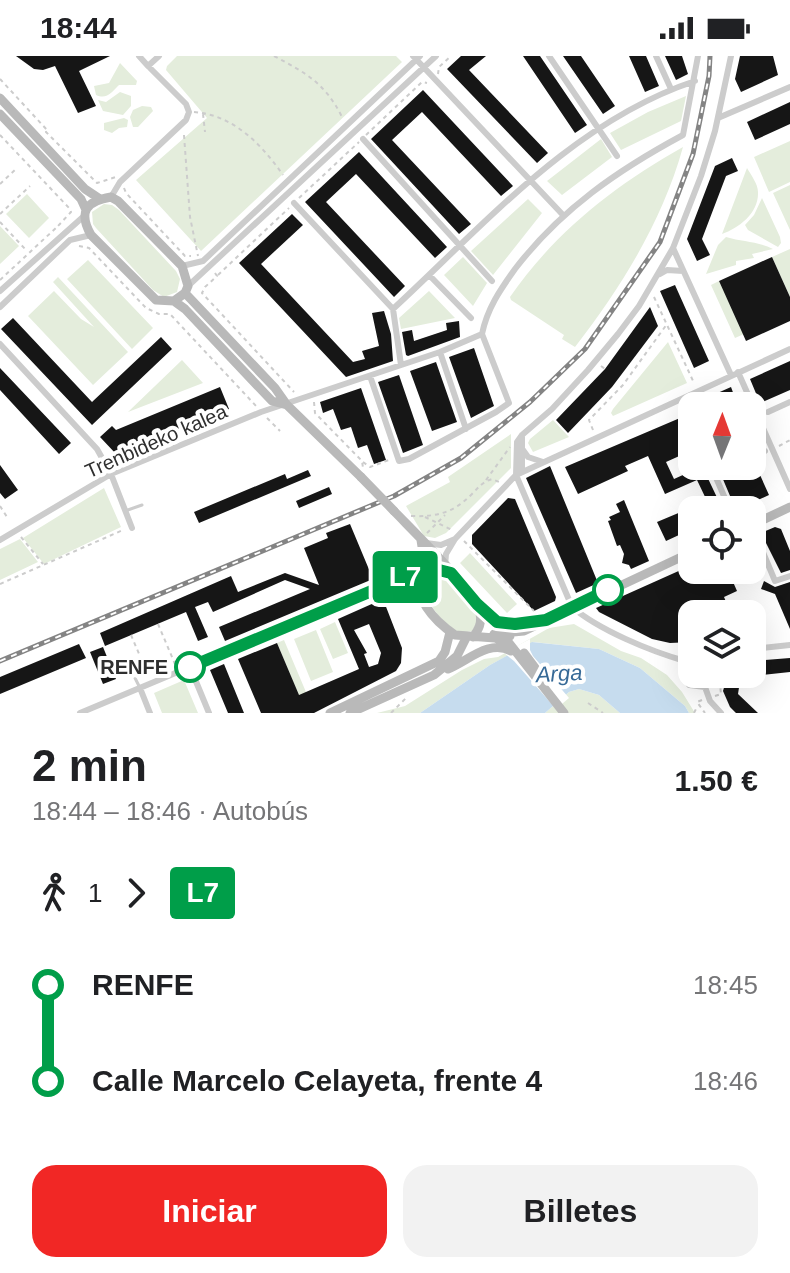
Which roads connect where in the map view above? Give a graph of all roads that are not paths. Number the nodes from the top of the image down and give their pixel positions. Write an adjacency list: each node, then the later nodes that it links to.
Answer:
1 (139, 56): 9 (street)
2 (159, 56): 9 (street)
3 (436, 56): 10 (street)
4 (549, 56): 17 (street)
5 (656, 56): 13 (street)
6 (695, 56): 11 (street)
7 (731, 56): 16 (street)
8 (416, 57): 10 (street); 28 (street)
9 (148, 66): 21 (street)
10 (423, 67): 20 (street); 33 (street)
11 (695, 81): 13 (street); 24 (street)
12 (790, 87): 16 (street)
13 (671, 89): 17 (street)
14 (0, 98): 21 (main road)
15 (0, 114): 23 (main road)
16 (718, 118): 27 (street)
17 (598, 128): 19 (street); 20 (street)
18 (363, 139): 26 (street)
19 (617, 156)
20 (531, 181): 24 (street); 26 (street)
21 (105, 198): 23 (main road); 28 (main road)
22 (294, 203): 37 (street)
23 (85, 213): 25 (main road); 34 (street)
24 (563, 215): 39 (street)
25 (91, 235): 35 (main road); 36 (street)
26 (460, 247): 30 (street); 32 (street)
27 (673, 248): 29 (street); 31 (street)
28 (182, 266): 33 (main road)
29 (683, 271): 31 (street); 44 (street)
30 (429, 275): 37 (street); 38 (street)
31 (657, 275): 51 (street)
32 (492, 281)
33 (187, 289): 35 (main road); 48 (main road)
34 (0, 291)
35 (174, 301): 48 (main road)
36 (0, 307)
37 (393, 309): 43 (street)
38 (471, 318)
39 (482, 334): 42 (street, Trenbideko kalea); 50 (street)
40 (0, 344): 56 (street)
41 (790, 349): 44 (street)
42 (440, 352): 43 (street, Trenbideko kalea); 50 (street)
43 (401, 365): 45 (street, Trenbideko kalea)
44 (734, 374): 46 (street); 54 (street)
45 (370, 376): 48 (street, Trenbideko kalea); 50 (street)
46 (744, 392)
47 (790, 402): 49 (street)
48 (287, 405): 56 (street, Trenbideko kalea); 63 (main road, bridge)
49 (768, 412)
50 (466, 429)
51 (522, 435): 53 (street); 55 (street)
52 (766, 438): 57 (street)
53 (522, 449): 54 (street); 55 (street)
54 (543, 462): 55 (street)
55 (519, 473): 64 (street); 74 (street)
56 (111, 474): 59 (street); 65 (street, Trenbideko kalea)
57 (790, 489)
58 (142, 505): 59 (lane)
59 (125, 511): 62 (street)
60 (789, 511): 61 (main road)
61 (766, 520)
62 (128, 529)
63 (424, 539): 64 (street); 68 (main road); 69 (main road)
64 (455, 539): 68 (street)
65 (0, 540)
66 (678, 558): 74 (main road)
67 (766, 559): 70 (street)
68 (448, 570): 69 (main road); 73 (main road)
69 (426, 572): 71 (street); 72 (main road)
70 (790, 576)
71 (384, 587): 72 (street); 86 (street)
72 (421, 600): 78 (main road)
73 (477, 604): 76 (main road); 79 (main road)
74 (572, 607): 75 (main road); 85 (street)
75 (546, 620): 76 (main road); 77 (main road)
76 (497, 622): 80 (main road)
77 (528, 629): 80 (main road); 83 (main road)
78 (450, 632): 79 (main road); 95 (main road)
79 (473, 637): 80 (main road); 87 (main road)
80 (507, 640): 83 (main road); 87 (main road)
81 (790, 645): 82 (street)
82 (766, 648)
83 (522, 655): 97 (main road); 98 (main road)
84 (188, 656): 86 (lane)
85 (678, 659)
86 (191, 666): 89 (street); 94 (street)
87 (434, 675): 96 (main road)
88 (135, 678): 89 (lane)
89 (140, 688): 91 (street); 93 (street)
90 (705, 688): 99 (street)
91 (100, 709): 92 (street)
92 (80, 713)
93 (150, 713)
94 (209, 713)
95 (330, 713)
96 (350, 713)
97 (564, 713)
98 (572, 713)
99 (721, 713)

